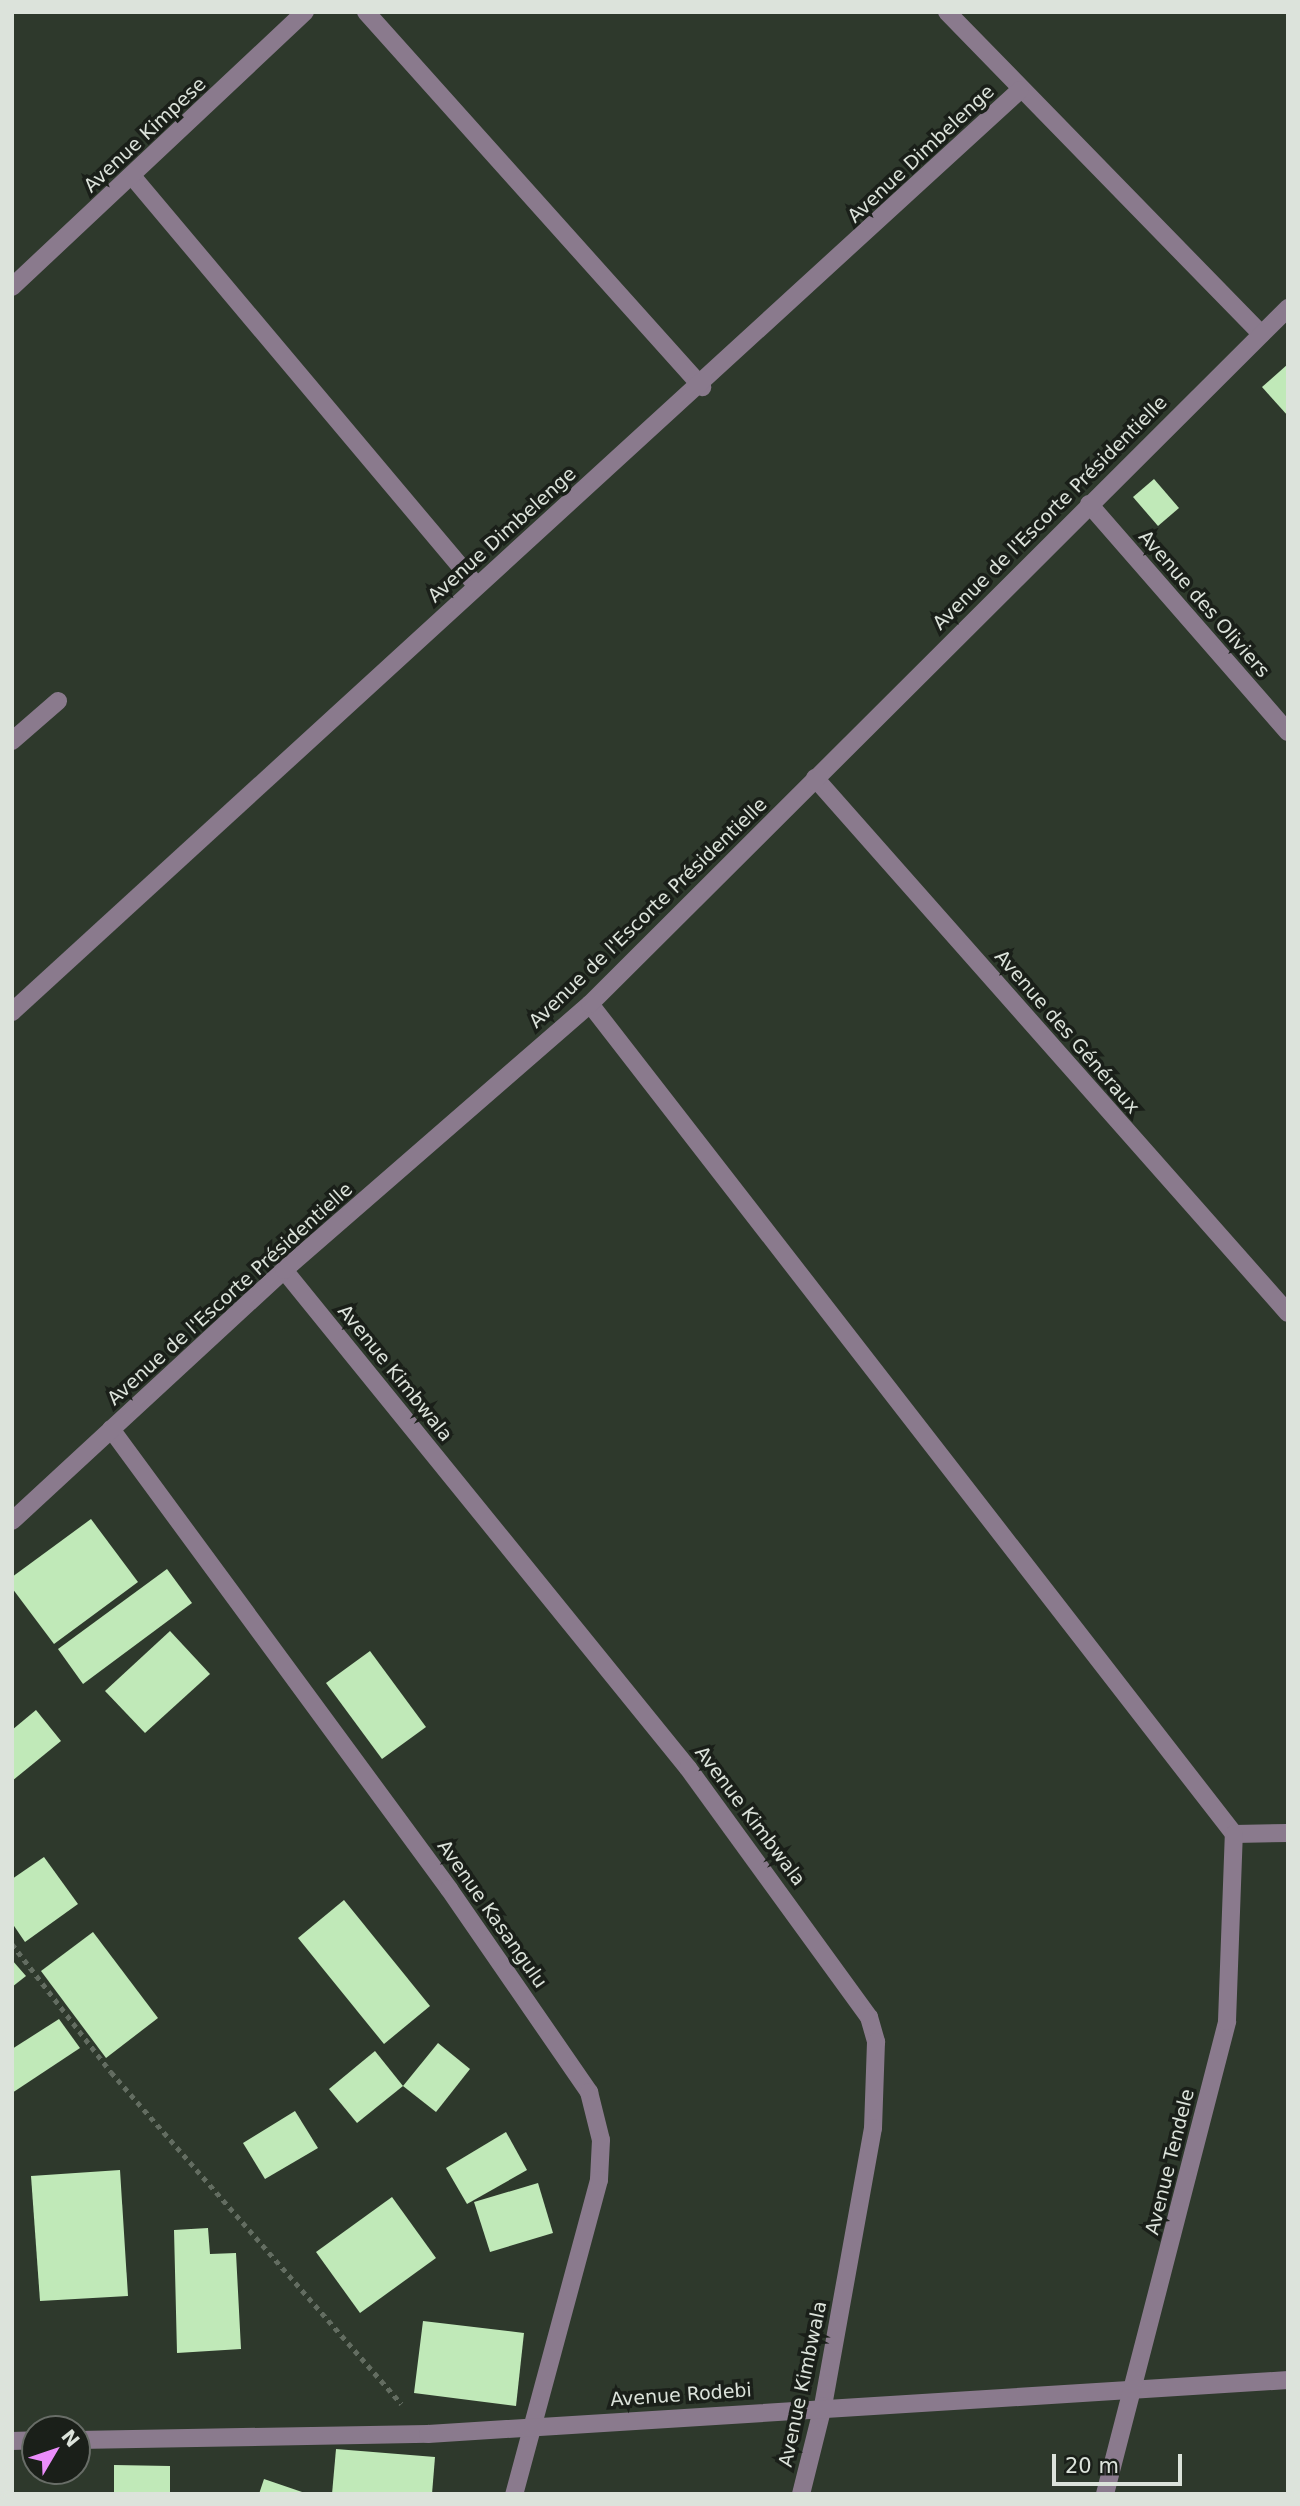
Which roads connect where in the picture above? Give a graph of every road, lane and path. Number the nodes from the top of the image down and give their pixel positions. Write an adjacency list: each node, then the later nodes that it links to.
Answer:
1 (305, 12): 5 (street, Avenue Kimpese)
2 (366, 12): 9 (street)
3 (947, 12): 4 (street)
4 (1020, 90): 8 (street); 9 (street, Avenue Dimbelenge)
5 (132, 176): 6 (street, Avenue Kimpese); 11 (street)
6 (12, 287)
7 (1288, 308): 8 (street, Avenue de l'Escorte Présidentielle)
8 (1261, 334): 10 (street, Avenue de l'Escorte Présidentielle)
9 (702, 387): 11 (street, Avenue Dimbelenge)
10 (1089, 504): 13 (street, Avenue des Oliviers); 15 (street, Avenue de l'Escorte Présidentielle)
11 (476, 585): 17 (street, Avenue Dimbelenge)
12 (58, 701): 14 (street)
13 (1288, 732)
14 (12, 741)
15 (815, 778): 16 (street, Avenue de l'Escorte Présidentielle); 19 (street, Avenue des Généraux)
16 (590, 1004): 18 (street, Avenue de l'Escorte Présidentielle); 23 (street)
17 (12, 1012)
18 (284, 1270): 20 (street, Avenue de l'Escorte Présidentielle); 27 (street, Avenue Kimbwala)
19 (1288, 1313)
20 (111, 1429): 21 (street, Avenue de l'Escorte Présidentielle); 28 (street, Avenue Kasangulu)
21 (12, 1521)
22 (1288, 1833): 23 (street)
23 (1234, 1834): 26 (street, Avenue Tendele)
24 (12, 1944): 29 (path)
25 (1288, 2380): 26 (street, Avenue Rodebi)
26 (1134, 2389): 27 (street, Avenue Rodebi); 33 (street, Avenue Tendele)
27 (823, 2406): 28 (street, Avenue Rodebi); 32 (street, Avenue Kimbwala)
28 (530, 2427): 29 (street, Avenue Rodebi); 31 (street, Avenue Kasangulu)
29 (428, 2434): 30 (street, Avenue Rodebi)
30 (91, 2440)
31 (514, 2494)
32 (801, 2494)
33 (1105, 2494)

